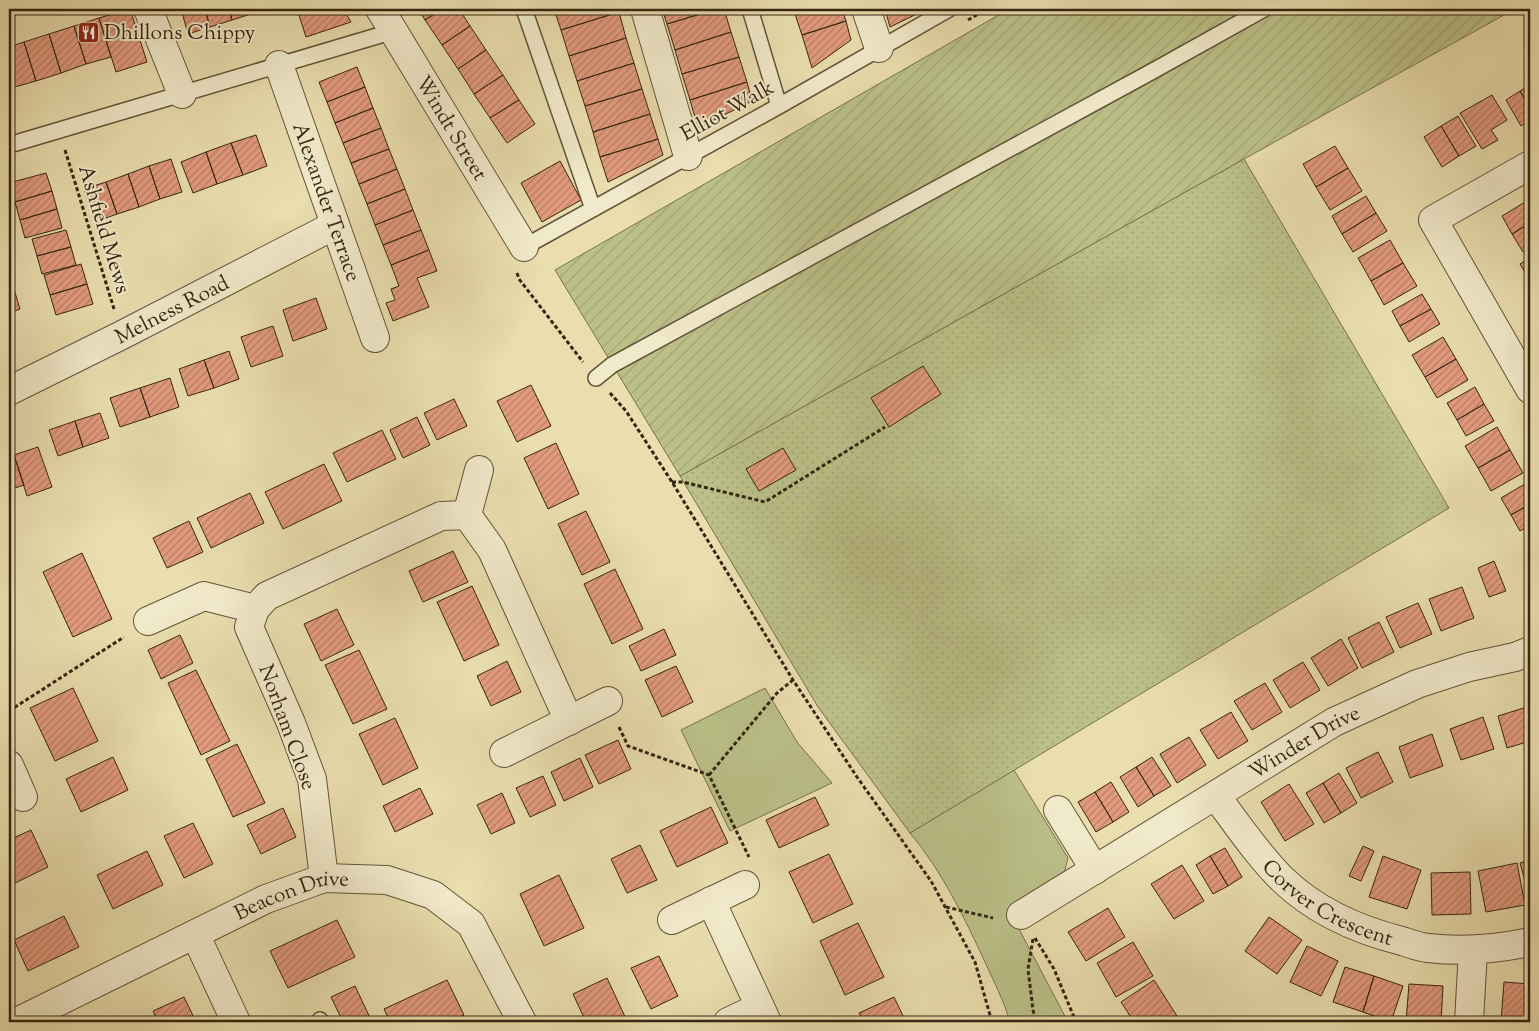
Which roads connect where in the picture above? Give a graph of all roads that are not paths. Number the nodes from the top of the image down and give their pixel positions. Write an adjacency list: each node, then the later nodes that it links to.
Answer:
1 (148, 9): 11 (street)
2 (524, 9): 16 (lane)
3 (645, 9): 14 (street)
4 (750, 9): 12 (lane)
5 (866, 9): 9 (street)
6 (949, 9): 9 (lane, Elliot Walk)
7 (1264, 9): 20 (lane)
8 (387, 20): 10 (lane); 18 (street, Windt Street)
9 (879, 48): 12 (lane, Elliot Walk)
10 (279, 65): 11 (lane); 17 (street, Alexander Terrace)
11 (182, 94): 13 (lane)
12 (778, 106): 14 (lane, Elliot Walk)
13 (9, 146)
14 (688, 156): 16 (lane, Elliot Walk)
15 (1530, 165): 21 (street)
16 (593, 209): 18 (lane, Elliot Walk)
17 (335, 225): 19 (street, Alexander Terrace); 22 (street, Melness Road)
18 (524, 247)
19 (375, 338)
20 (596, 378)
21 (1530, 388)
22 (9, 391)
23 (479, 470): 24 (street)
24 (467, 515): 25 (street); 29 (street)
25 (254, 609): 26 (street); 36 (street, Norham Close)
26 (148, 621)
27 (1530, 651): 32 (street, Winder Drive)
28 (608, 701): 29 (street)
29 (569, 721): 30 (street)
30 (504, 753)
31 (9, 765): 33 (street)
32 (1216, 796): 35 (street, Winder Drive); 43 (street, Corver Crescent)
33 (23, 797)
34 (1058, 810): 35 (street)
35 (1095, 870): 39 (street, Winder Drive)
36 (324, 878): 41 (street, Beacon Drive); 47 (street, Beacon Drive)
37 (746, 885): 38 (street)
38 (711, 901): 40 (street); 44 (street)
39 (1021, 915)
40 (672, 920)
41 (195, 934): 45 (street, Beacon Drive); 46 (street)
42 (1530, 942): 43 (street, Corver Crescent)
43 (1473, 950): 49 (street)
44 (764, 1015): 48 (street)
45 (16, 1022)
46 (236, 1022)
47 (522, 1022)
48 (728, 1022)
49 (1469, 1022)

